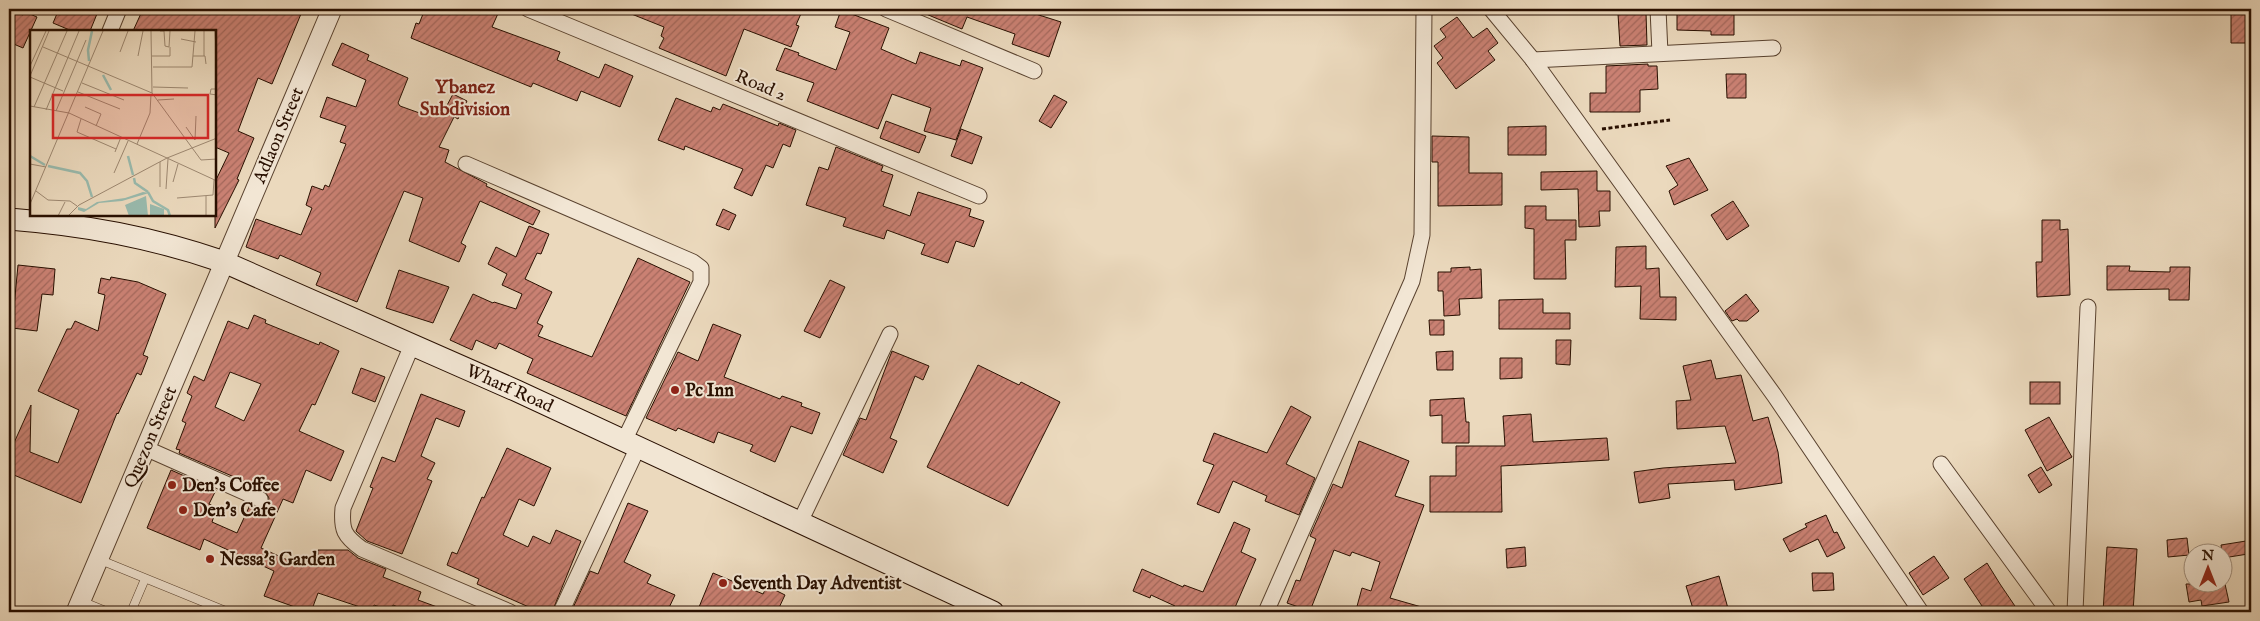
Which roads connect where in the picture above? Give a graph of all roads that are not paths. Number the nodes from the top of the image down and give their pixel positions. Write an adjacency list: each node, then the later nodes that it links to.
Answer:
1 (119, 9): 8 (street)
2 (332, 9): 17 (street, Adlaon Street)
3 (528, 9): 14 (street, Road 2)
4 (886, 9): 12 (street)
5 (1424, 9): 35 (street)
6 (1491, 9): 11 (street)
7 (1658, 9): 10 (street)
8 (110, 30)
9 (1773, 48): 10 (street)
10 (1660, 53): 11 (street)
11 (1533, 60): 36 (street)
12 (1034, 71)
13 (466, 164): 21 (street)
14 (978, 196)
15 (36, 218): 16 (main road, Wharf Road); 17 (main road, Wharf Road)
16 (9, 219)
17 (224, 262): 20 (main road, Wharf Road); 22 (street, Quezon Street)
18 (2088, 306): 38 (street)
19 (890, 334): 25 (street)
20 (412, 345): 21 (main road, Wharf Road); 32 (street)
21 (631, 444): 25 (main road, Wharf Road); 33 (street)
22 (145, 448): 24 (street); 26 (street, Quezon Street)
23 (1941, 464): 37 (street)
24 (260, 499)
25 (800, 522): 34 (main road, Wharf Road)
26 (98, 559): 27 (lane); 28 (street, Quezon Street)
27 (145, 579): 30 (lane); 31 (lane)
28 (78, 607): 29 (lane)
29 (108, 612)
30 (131, 612)
31 (228, 612)
32 (510, 612)
33 (562, 612)
34 (994, 612)
35 (1266, 612)
36 (1921, 612)
37 (2049, 612)
38 (2075, 612)

